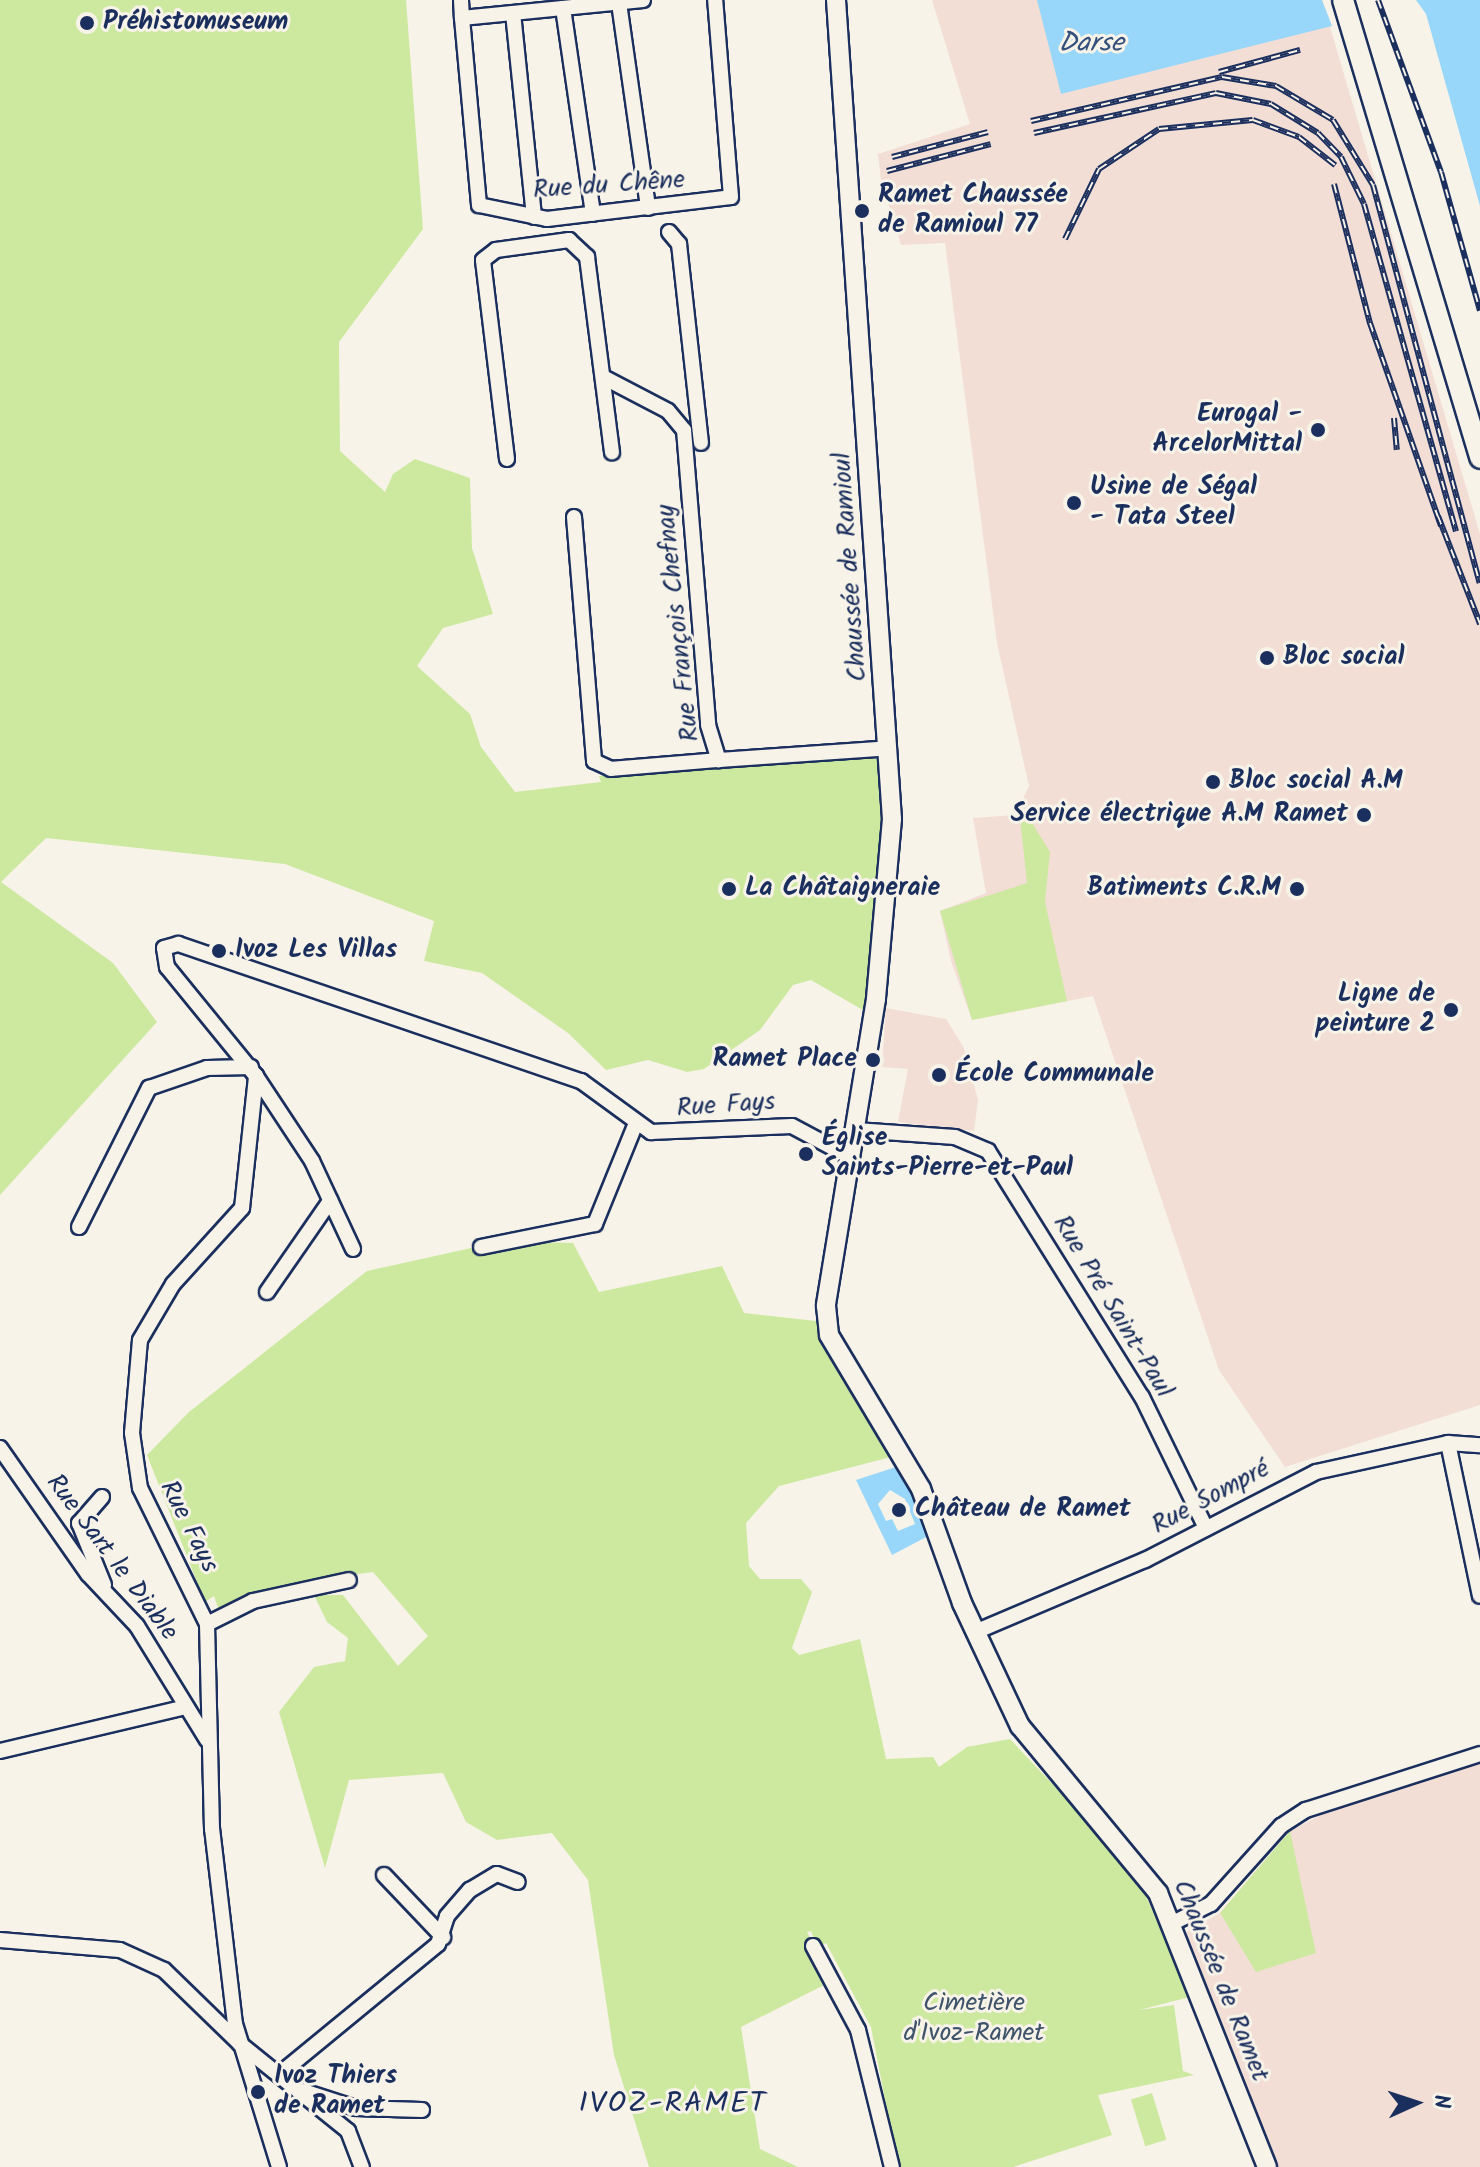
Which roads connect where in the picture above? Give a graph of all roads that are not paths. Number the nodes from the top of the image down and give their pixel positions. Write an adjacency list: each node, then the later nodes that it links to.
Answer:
1 (461, 0): 10 (street, Rue du Chêne)
2 (643, 0): 7 (street)
3 (715, 0): 11 (street, Rue du Chêne)
4 (836, 0): 24 (main road, Chaussée de Ramioul)
5 (1343, 0): 21 (highway)
6 (1356, 0): 18 (highway)
7 (619, 3): 8 (street); 11 (street)
8 (563, 8): 9 (street); 12 (street)
9 (513, 13): 10 (street); 13 (street)
10 (462, 18): 13 (street, Rue du Chêne)
11 (648, 208): 12 (street, Rue du Chêne)
12 (593, 214): 13 (street, Rue du Chêne)
13 (534, 217)
14 (669, 232): 16 (street)
15 (603, 377): 17 (street); 20 (street); 22 (street)
16 (696, 401): 17 (street); 19 (street)
17 (668, 411): 25 (street, Rue François Chefnay)
18 (1480, 411)
19 (701, 443)
20 (612, 452)
21 (1480, 458)
22 (507, 459)
23 (574, 517): 25 (street)
24 (889, 748): 25 (street, Rue François Chefnay); 28 (main road, Chaussée de Ramioul)
25 (719, 760)
26 (253, 1072): 27 (street, Rue Fays); 30 (street); 31 (street); 43 (street, Rue Fays)
27 (636, 1123): 29 (street, Rue Fays); 32 (street)
28 (856, 1130): 29 (main road); 39 (street, Rue Pré Saint-Paul)
29 (852, 1158): 44 (main road, Chaussée de Ramet)
30 (330, 1201): 33 (street); 34 (street)
31 (79, 1227)
32 (481, 1247)
33 (353, 1249)
34 (267, 1292)
35 (1448, 1443): 36 (street, Rue Sompré); 39 (street, Rue Sompré); 42 (street)
36 (1480, 1445)
37 (0, 1448): 41 (street, Rue Sart le Diable)
38 (102, 1497): 41 (street)
39 (1205, 1528): 44 (street, Rue Sompré)
40 (349, 1580): 43 (street)
41 (104, 1585): 45 (street, Rue Sart le Diable)
42 (1480, 1596)
43 (207, 1624): 46 (street, Rue Fays)
44 (975, 1632): 51 (main road, Chaussée de Ramet)
45 (186, 1707): 46 (street, Rue Sart le Diable); 47 (street)
46 (207, 1740): 55 (street, Rue Fays)
47 (0, 1751)
48 (1480, 1754): 51 (street)
49 (384, 1875): 52 (street)
50 (518, 1882): 52 (street)
51 (1171, 1924): 62 (main road, Chaussée de Ramet)
52 (443, 1937): 56 (street)
53 (0, 1940): 55 (street)
54 (813, 1946): 61 (street)
55 (239, 2043): 56 (street); 59 (street)
56 (281, 2073): 57 (street)
57 (303, 2091): 58 (street); 60 (street)
58 (422, 2110)
59 (279, 2167)
60 (362, 2167)
61 (892, 2167)
62 (1267, 2167)

